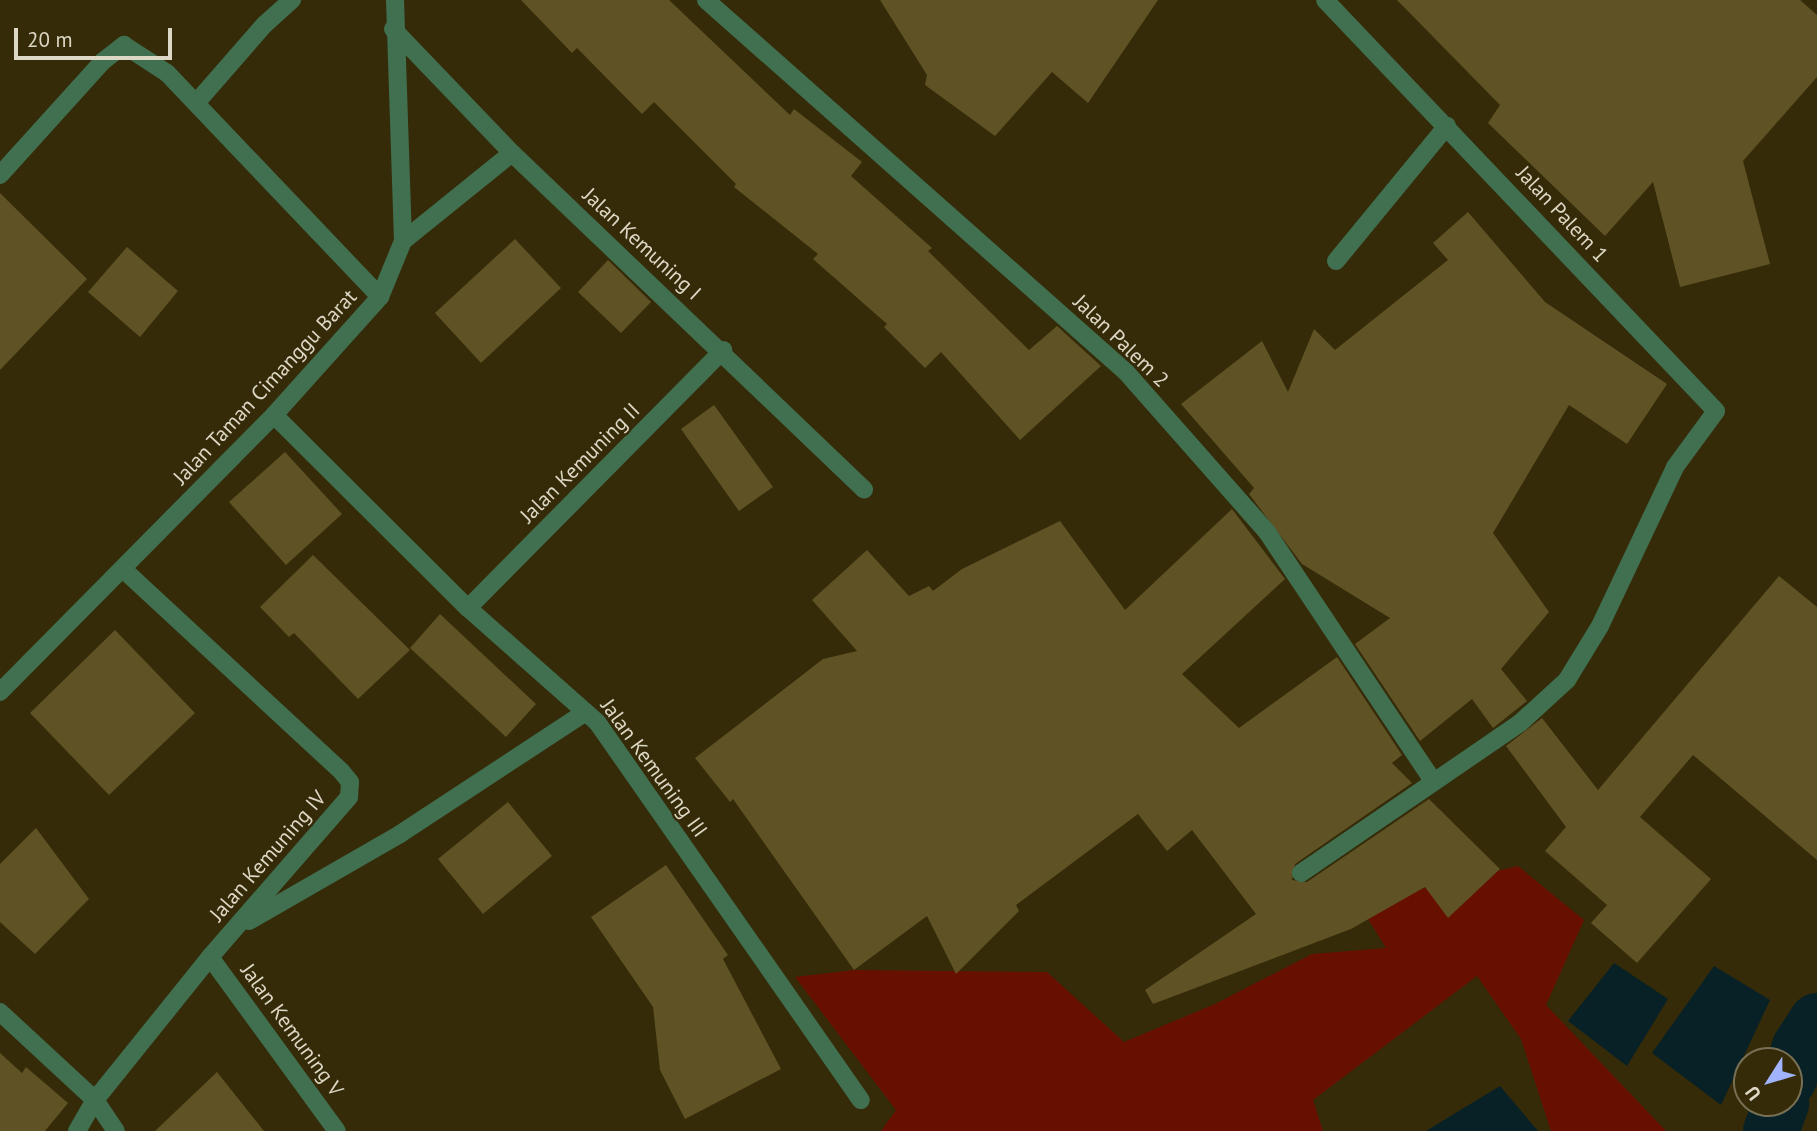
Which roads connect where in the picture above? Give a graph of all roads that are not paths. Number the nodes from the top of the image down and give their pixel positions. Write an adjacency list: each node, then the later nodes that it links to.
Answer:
1 (292, 0): 6 (street)
2 (395, 0): 5 (street, Jalan Taman Cimanggu Barat)
3 (706, 0): 20 (street, Jalan Palem 2)
4 (1325, 0): 7 (street, Jalan Palem 1)
5 (393, 29): 8 (street, Jalan Kemuning I); 10 (street, Jalan Taman Cimanggu Barat)
6 (196, 103): 9 (street); 12 (street)
7 (1447, 126): 11 (street); 20 (street, Jalan Palem 1)
8 (512, 153): 10 (street); 13 (street, Jalan Kemuning I)
9 (0, 176)
10 (402, 241): 12 (street, Jalan Taman Cimanggu Barat)
11 (1335, 261)
12 (380, 297): 14 (street, Jalan Taman Cimanggu Barat)
13 (723, 350): 15 (street, Jalan Kemuning I); 17 (street, Jalan Kemuning II)
14 (274, 415): 16 (street, Jalan Taman Cimanggu Barat); 17 (street, Jalan Kemuning III)
15 (864, 489)
16 (123, 569): 18 (street, Jalan Taman Cimanggu Barat); 22 (street, Jalan Kemuning IV)
17 (468, 608): 19 (street, Jalan Kemuning III)
18 (0, 692)
19 (586, 712): 22 (street); 26 (street, Jalan Kemuning III)
20 (1433, 781): 21 (street)
21 (1301, 873)
22 (237, 928): 23 (street, Jalan Kemuning IV)
23 (210, 957): 25 (street, Jalan Kemuning IV); 29 (street, Jalan Kemuning V)
24 (0, 1012): 25 (street)
25 (95, 1100): 27 (street, Jalan Kemuning IV); 28 (street)
26 (861, 1100)
27 (77, 1131)
28 (116, 1131)
29 (337, 1131)

